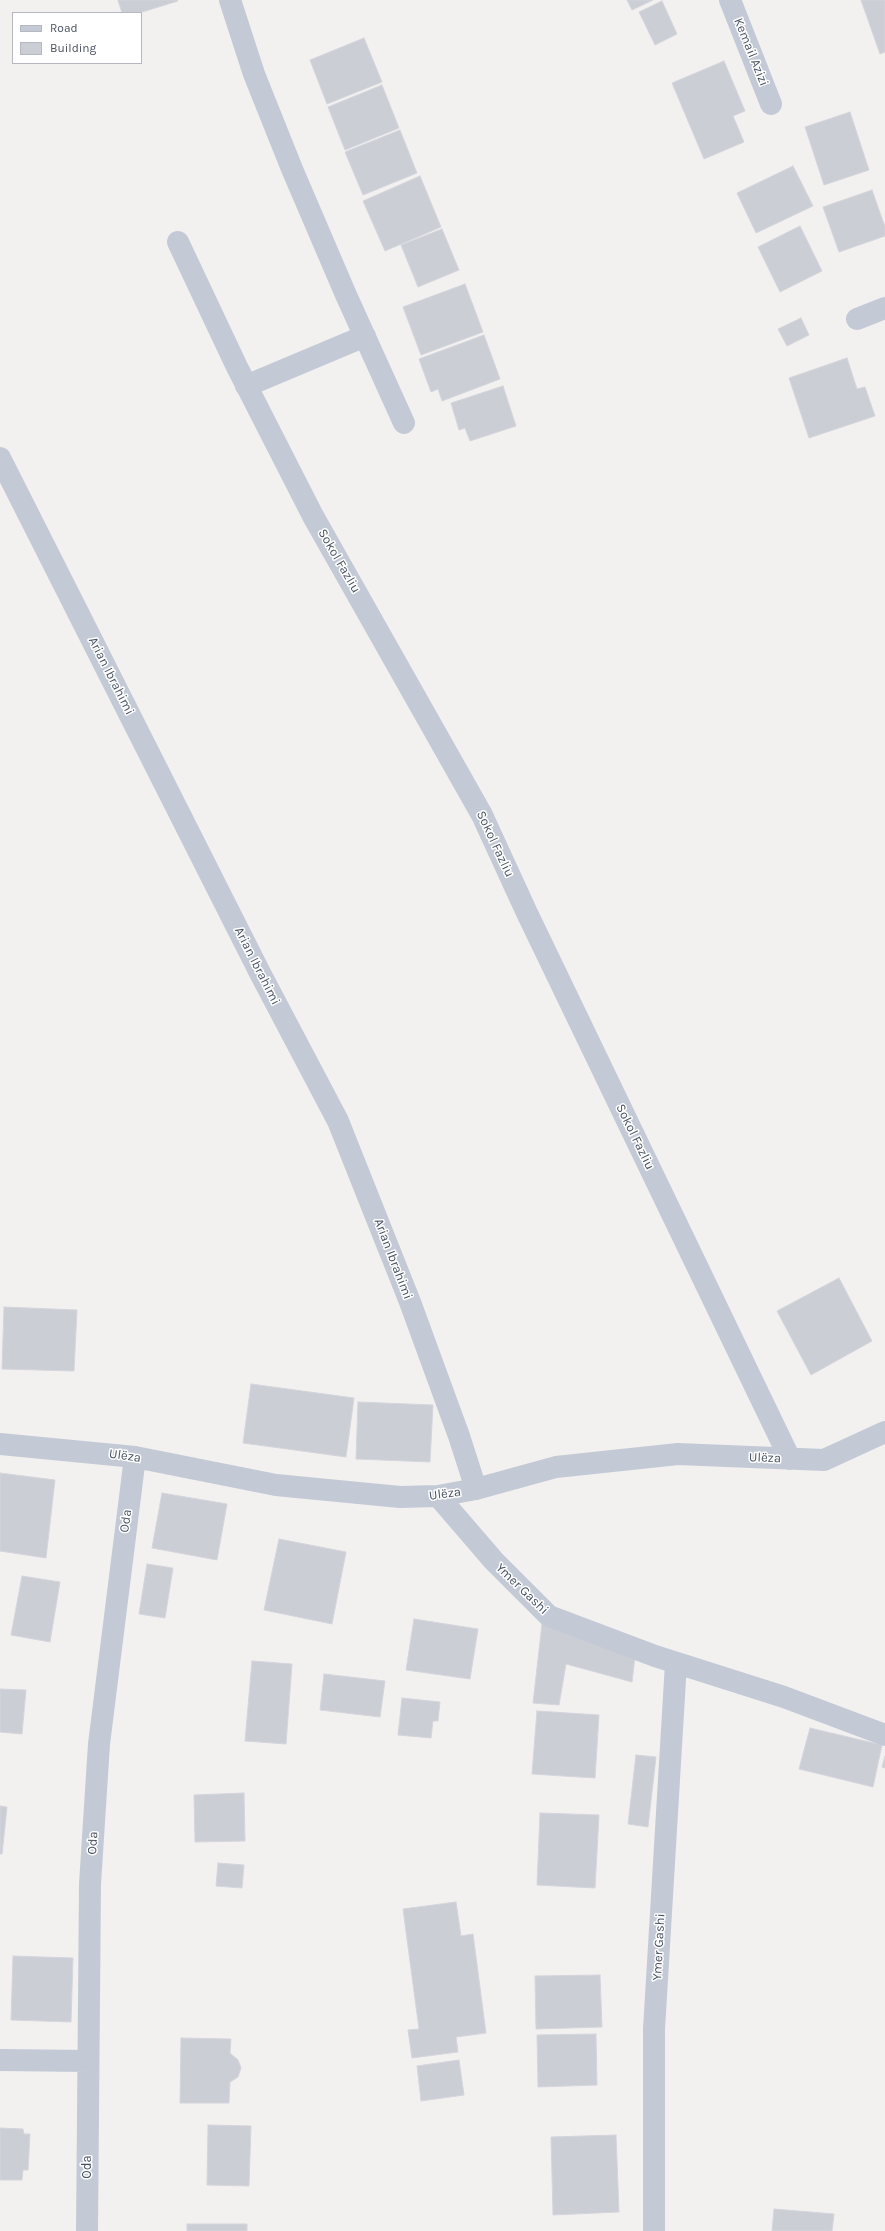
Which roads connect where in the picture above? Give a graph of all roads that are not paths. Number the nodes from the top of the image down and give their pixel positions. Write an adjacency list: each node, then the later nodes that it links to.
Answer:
1 (230, 0): 7 (street)
2 (730, 0): 3 (street, Kemail Azizi)
3 (771, 104)
4 (178, 242): 8 (street, Sokol Fazliu)
5 (885, 308): 6 (street)
6 (857, 319)
7 (365, 336): 8 (street); 9 (street)
8 (246, 386): 14 (street, Sokol Fazliu)
9 (404, 423)
10 (0, 458): 15 (street, Arian Ibrahimi)
11 (885, 1432): 14 (street, Ulëza)
12 (0, 1444): 13 (street, Ulëza)
13 (135, 1457): 16 (street, Ulëza); 20 (street, Oda)
14 (790, 1458): 15 (street, Ulëza)
15 (476, 1490): 16 (street, Ulëza)
16 (438, 1496): 17 (street, Ymer Gashi)
17 (676, 1663): 18 (street, Ymer Gashi); 22 (street, Ymer Gashi)
18 (885, 1735)
19 (0, 2060): 20 (street)
20 (88, 2061): 21 (street, Oda)
21 (87, 2231)
22 (654, 2231)

